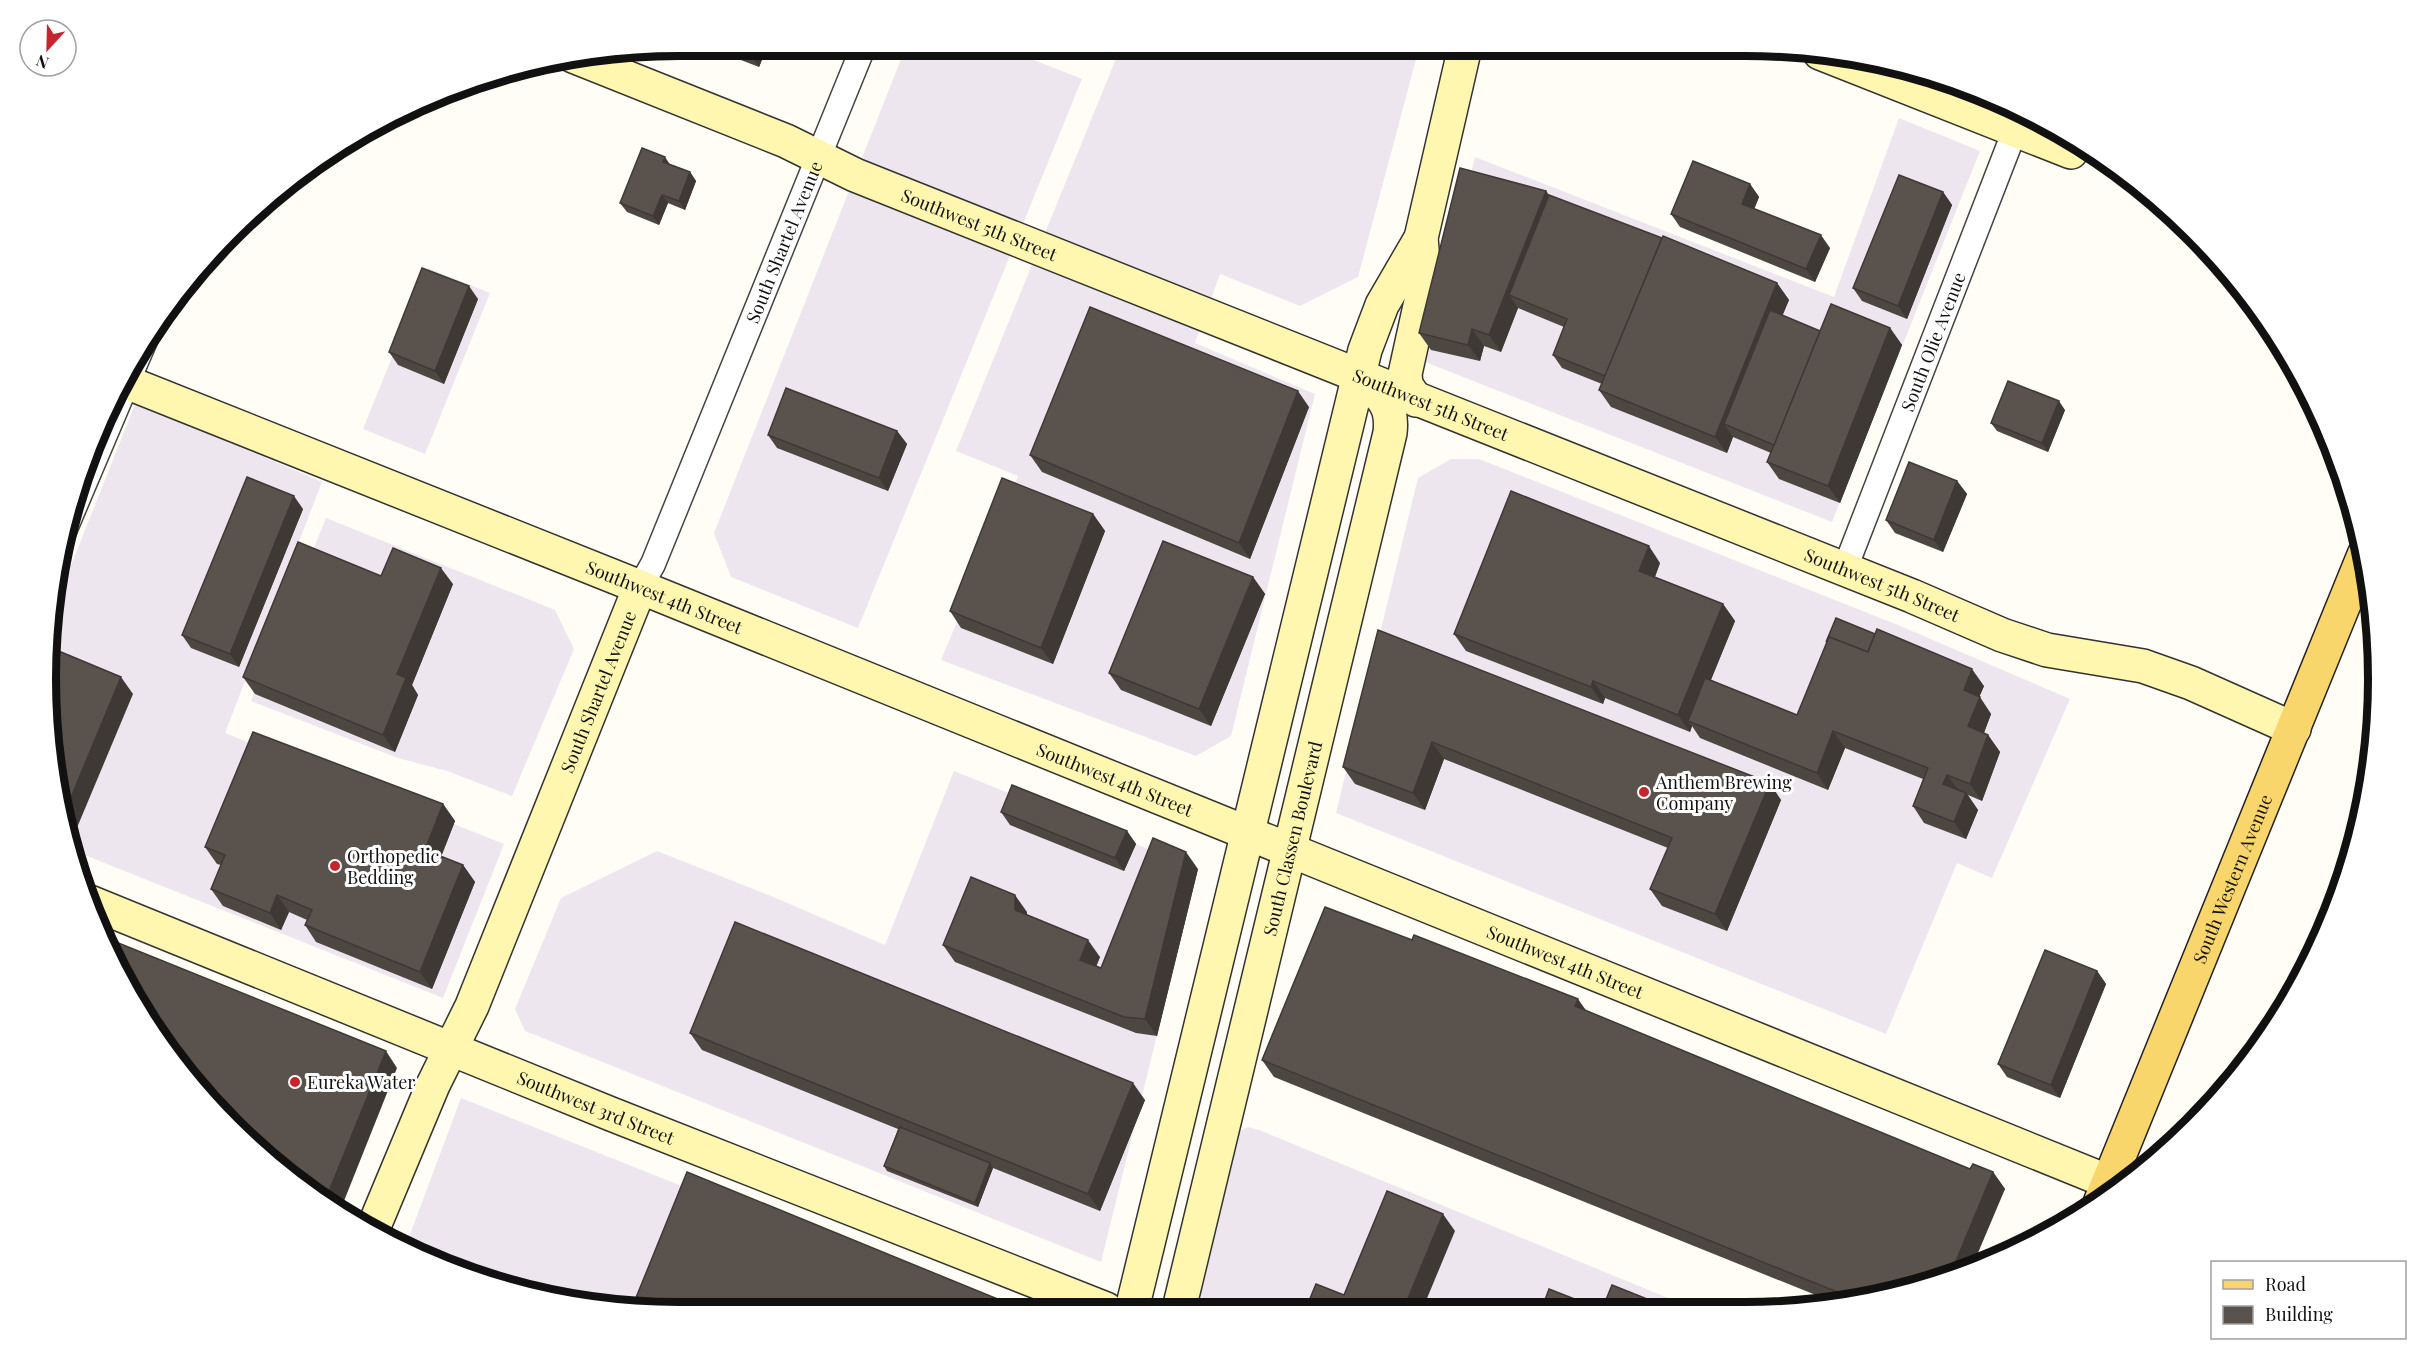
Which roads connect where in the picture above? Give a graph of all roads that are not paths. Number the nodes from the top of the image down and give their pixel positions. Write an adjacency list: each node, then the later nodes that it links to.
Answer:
1 (860, 56): 7 (street, South Shartel Avenue)
2 (1464, 56): 8 (street)
3 (589, 62): 7 (street, Southwest 5th Street)
4 (1856, 65): 5 (street)
5 (2019, 121): 6 (street); 13 (street, South Olie Avenue)
6 (2071, 152)
7 (818, 157): 9 (street, Southwest 5th Street); 14 (street, South Shartel Avenue)
8 (1421, 237): 9 (street); 11 (street)
9 (1359, 377): 11 (street, Southwest 5th Street); 16 (street); 17 (street, South Classen Boulevard)
10 (130, 384): 14 (street, Southwest 4th Street)
11 (1416, 400): 13 (street, Southwest 5th Street)
12 (2359, 568): 15 (main road, South Western Avenue)
13 (1844, 571): 15 (street, Southwest 5th Street)
14 (640, 587): 16 (street, Southwest 4th Street); 19 (street, South Shartel Avenue)
15 (2294, 729): 20 (main road, South Western Avenue)
16 (1247, 834): 17 (street, Southwest 4th Street); 24 (street)
17 (1288, 850): 21 (street, Southwest 4th Street); 25 (street, South Classen Boulevard)
18 (99, 906): 19 (street, Southwest 3rd Street)
19 (451, 1047): 22 (street, South Shartel Avenue); 23 (street, Southwest 3rd Street)
20 (2108, 1186)
21 (2101, 1190)
22 (376, 1223)
23 (1088, 1302)
24 (1134, 1302)
25 (1181, 1302)

